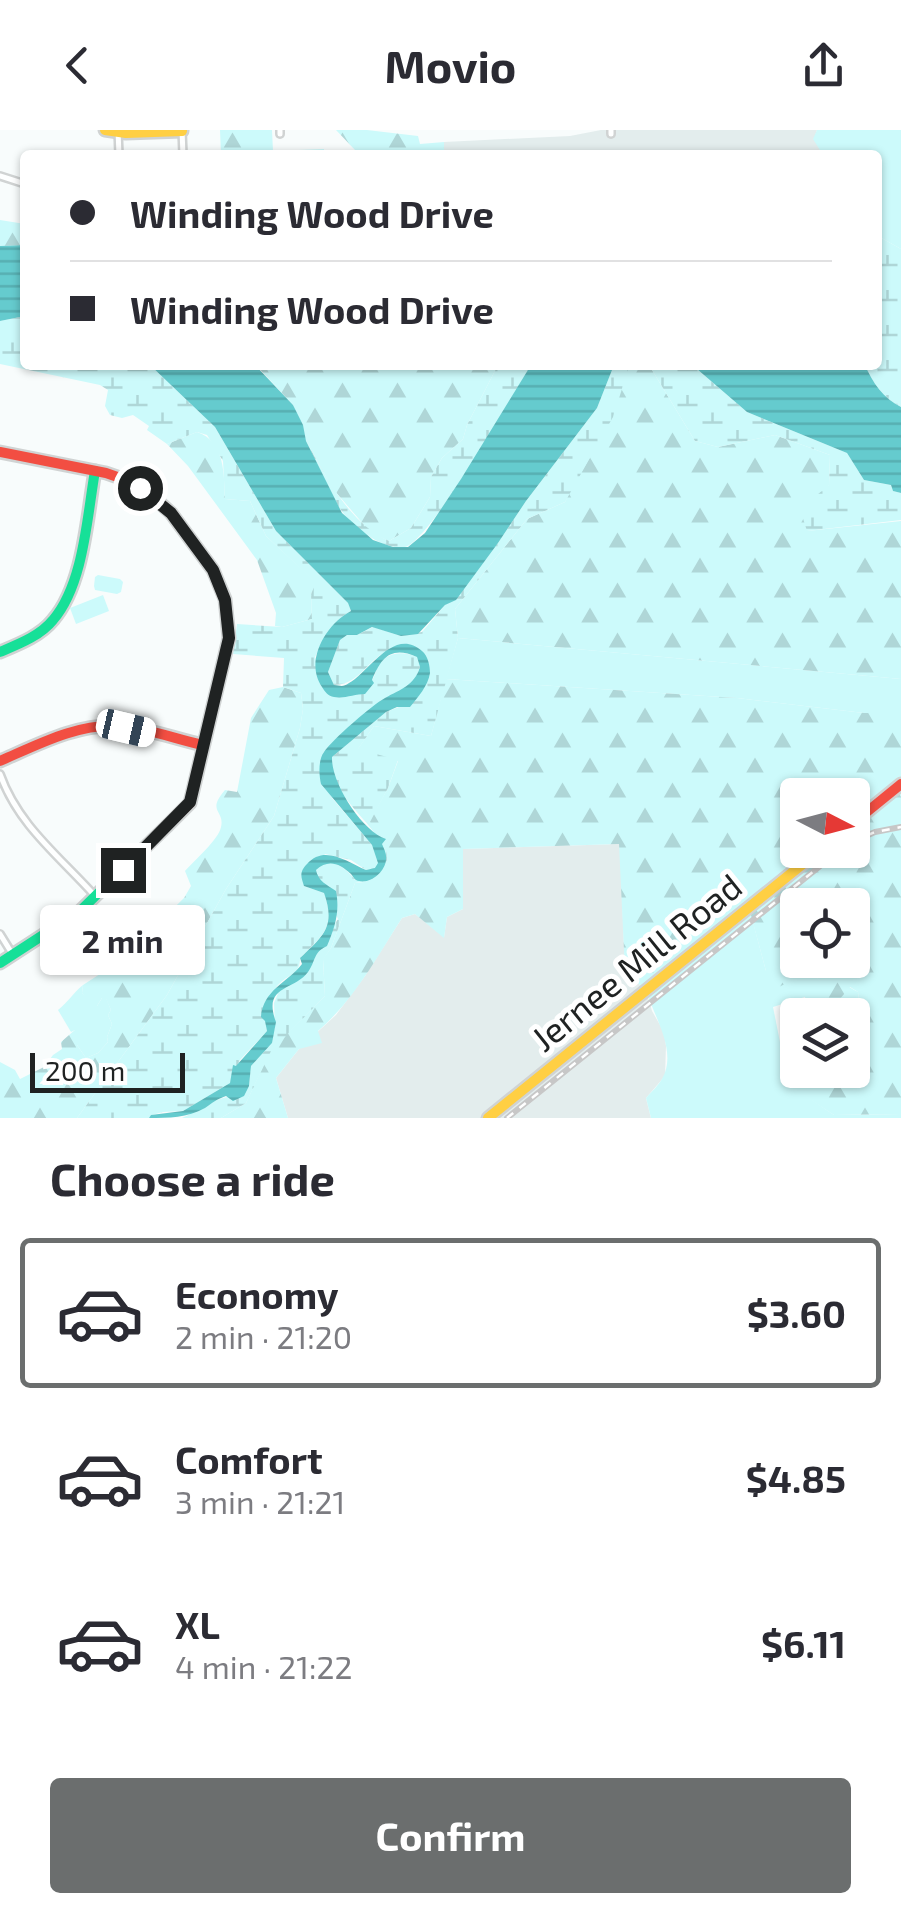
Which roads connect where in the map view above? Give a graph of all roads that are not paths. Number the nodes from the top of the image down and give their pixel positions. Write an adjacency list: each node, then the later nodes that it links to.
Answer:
1 (105, 130): 3 (street)
2 (182, 130): 3 (street)
3 (118, 132)
4 (0, 452): 5 (street)
5 (95, 471): 6 (street); 7 (street)
6 (0, 652)
7 (204, 745): 8 (street); 13 (street)
8 (0, 761)
9 (0, 774): 13 (street)
10 (901, 784): 11 (street)
11 (870, 809)
12 (798, 868): 17 (street, Jernee Mill Road)
13 (95, 896): 15 (street)
14 (0, 934): 15 (street)
15 (13, 955): 16 (street)
16 (0, 963)
17 (488, 1118)

